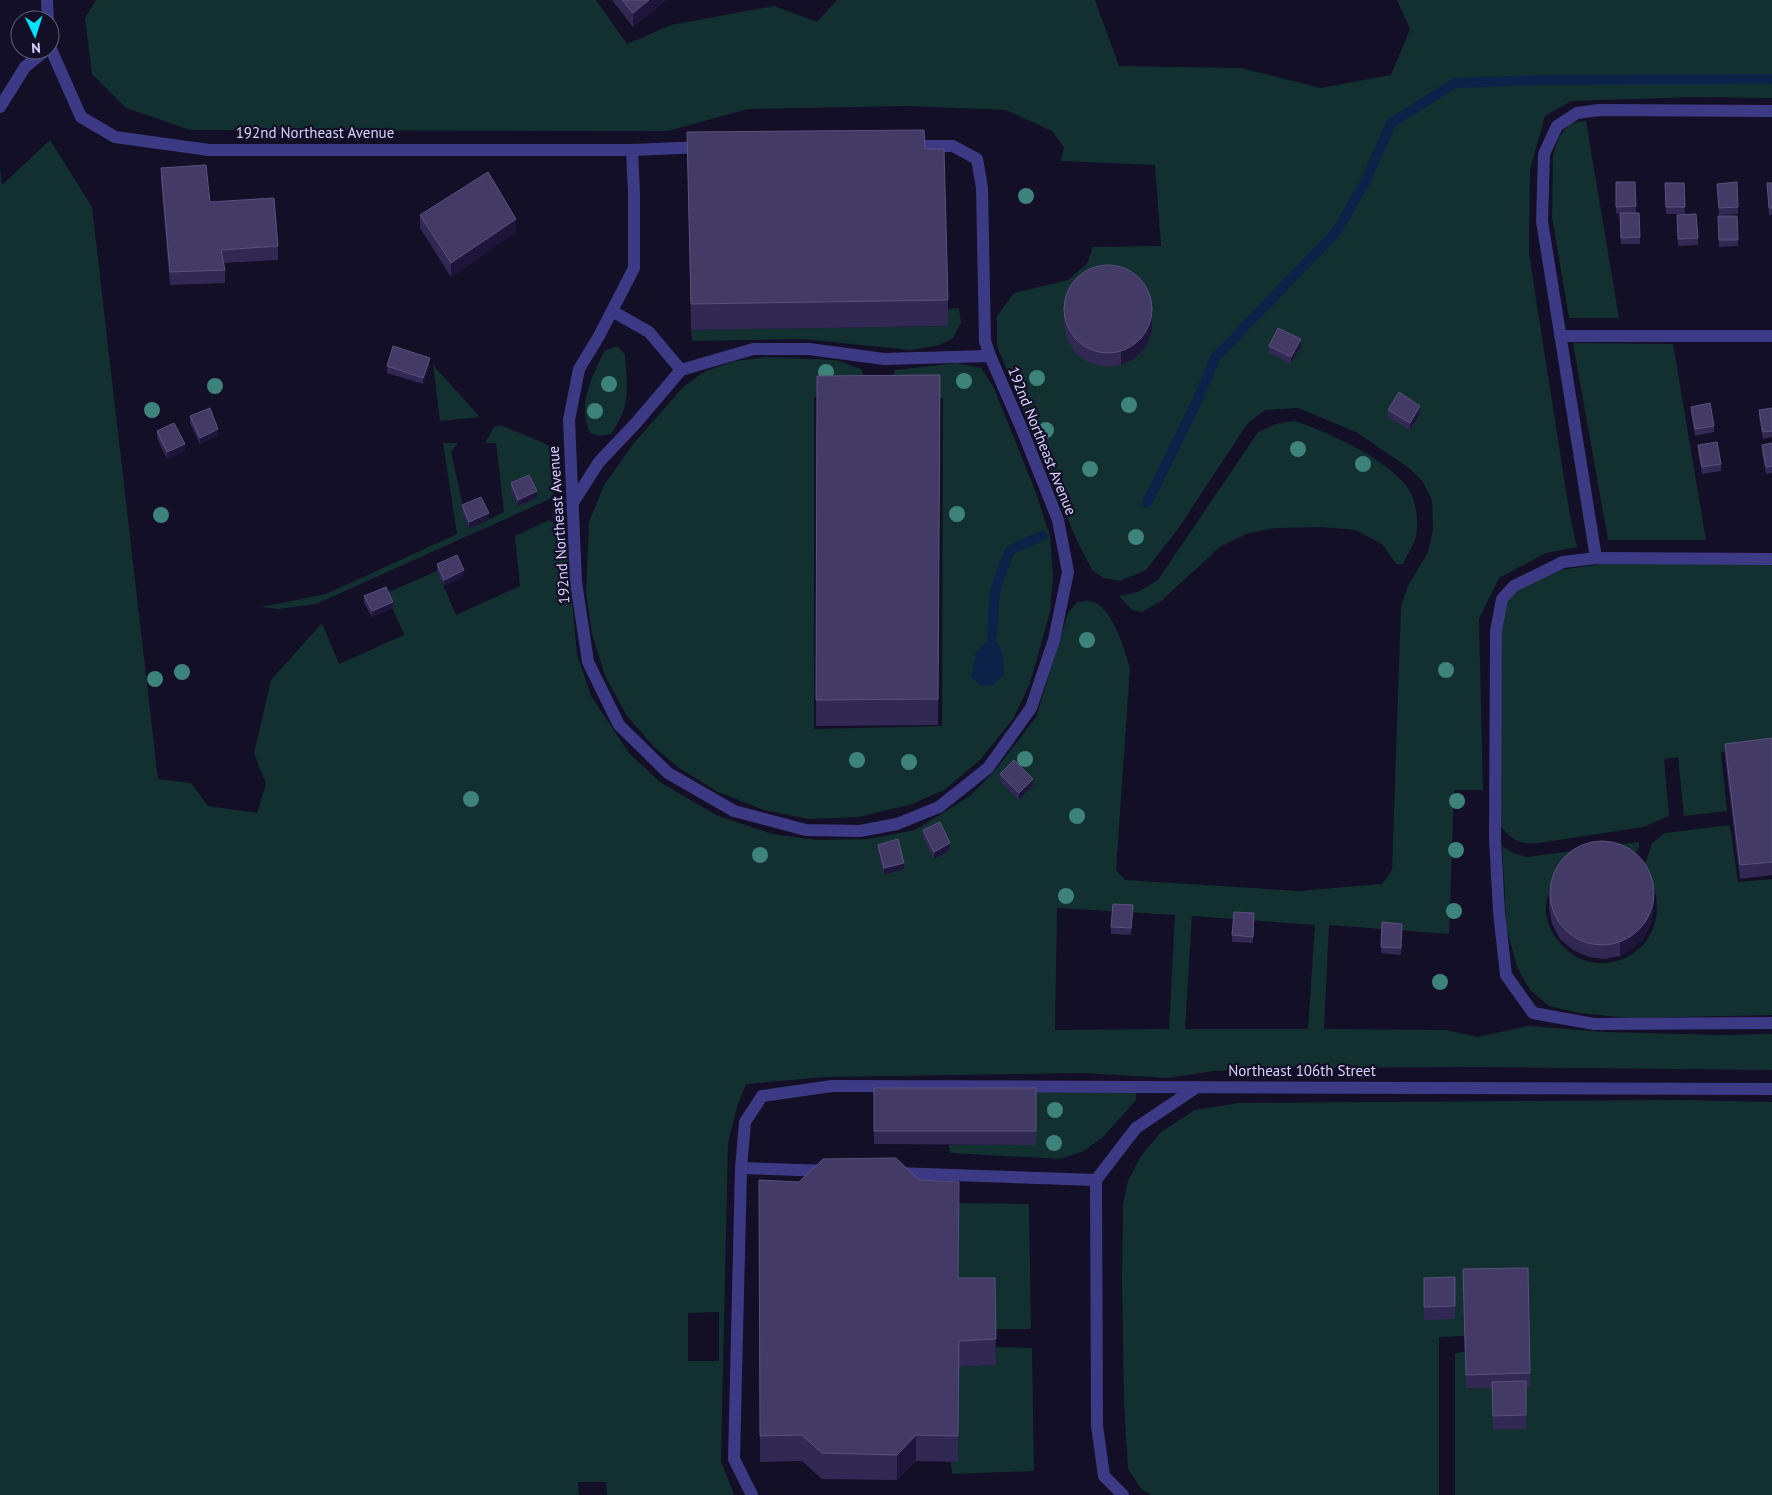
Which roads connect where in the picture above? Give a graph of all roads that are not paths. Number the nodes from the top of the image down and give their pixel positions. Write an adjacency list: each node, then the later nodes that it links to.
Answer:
1 (34, 60): 3 (street)
2 (56, 60): 7 (street, 192nd Northeast Avenue)
3 (0, 107)
4 (1772, 111): 9 (street)
5 (895, 146): 11 (street, 192nd Northeast Avenue)
6 (711, 147): 7 (street, 192nd Northeast Avenue)
7 (632, 150): 8 (street, 192nd Northeast Avenue)
8 (612, 311): 12 (street); 13 (street, 192nd Northeast Avenue)
9 (1560, 336): 10 (street); 14 (street)
10 (1772, 336)
11 (990, 356): 12 (street); 13 (street, 192nd Northeast Avenue)
12 (681, 370): 13 (street)
13 (574, 501)
14 (1596, 558): 15 (street); 16 (street)
15 (1772, 559)
16 (1772, 1023)
17 (1196, 1087): 18 (street, Northeast 106th Street); 19 (street, Northeast 106th Street); 22 (street)
18 (1772, 1090)
19 (740, 1168): 20 (street); 23 (street, Northeast 106th Street)
20 (839, 1171)
21 (879, 1172): 22 (street)
22 (1096, 1180): 24 (street)
23 (752, 1495)
24 (1123, 1495)

